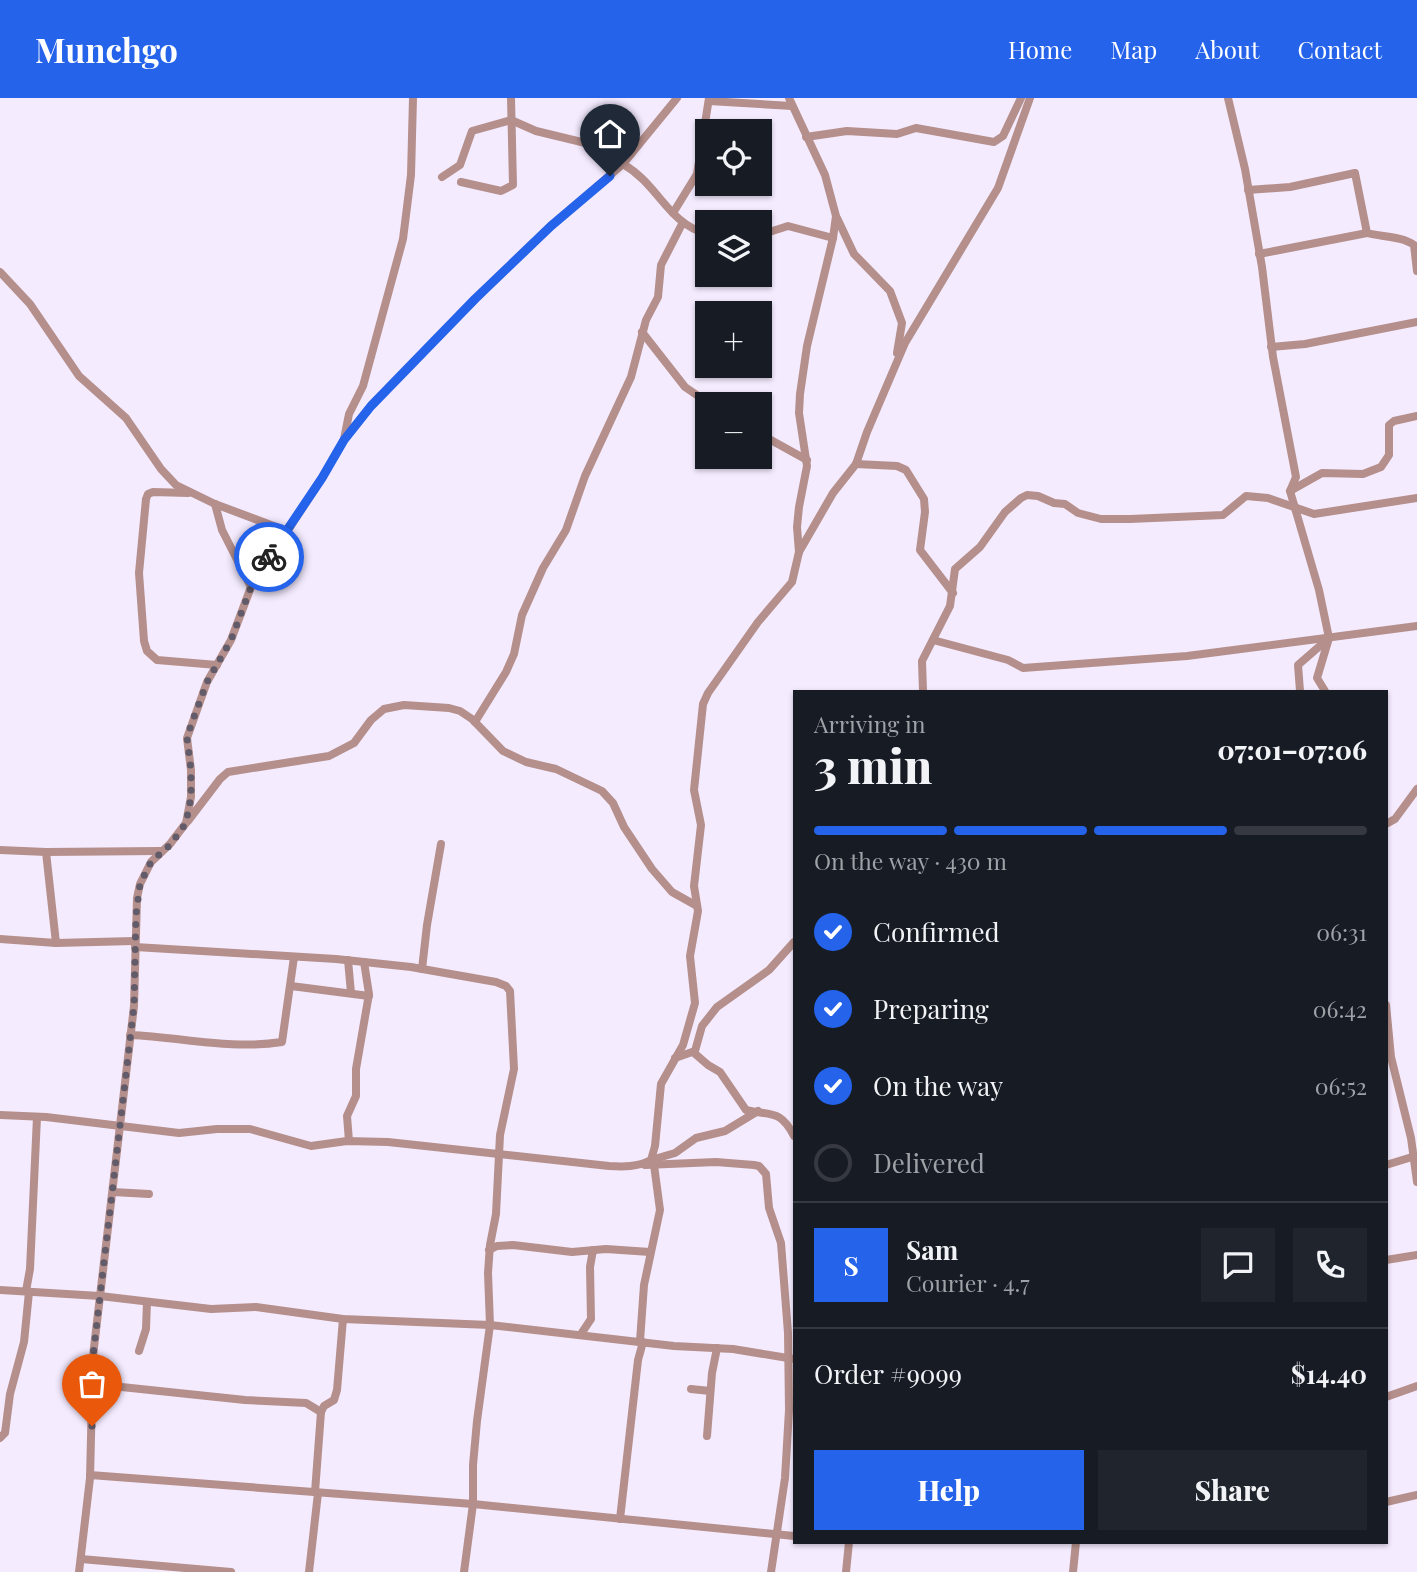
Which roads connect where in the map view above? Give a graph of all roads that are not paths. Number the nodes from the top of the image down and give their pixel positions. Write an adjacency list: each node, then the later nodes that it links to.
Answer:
1 (413, 98): 32 (street)
2 (511, 98): 9 (street)
3 (677, 98): 11 (street)
4 (1021, 98): 10 (street)
5 (1030, 98): 29 (street)
6 (1228, 98): 15 (street)
7 (709, 100): 8 (street); 16 (street)
8 (790, 102): 10 (street)
9 (512, 120): 11 (street); 13 (street); 14 (street)
10 (806, 137): 17 (street)
11 (631, 154): 12 (street)
12 (623, 164): 16 (street); 32 (street)
13 (442, 177)
14 (461, 182)
15 (1248, 190): 21 (street); 23 (street)
16 (673, 213): 18 (street)
17 (836, 216): 22 (street); 29 (street)
18 (682, 224): 19 (street); 27 (street)
19 (695, 229)
20 (772, 231): 22 (street)
21 (1367, 233): 23 (street); 24 (street)
22 (833, 238): 34 (street)
23 (1259, 254): 28 (street)
24 (1417, 271)
25 (0, 272): 37 (street)
26 (1417, 322): 28 (street)
27 (642, 332): 30 (street); 52 (street)
28 (1271, 347): 36 (street)
29 (895, 366): 35 (street)
30 (695, 394)
31 (1417, 416): 36 (street)
32 (344, 440): 41 (street)
33 (772, 441): 34 (street)
34 (807, 460): 42 (street)
35 (856, 464): 42 (street); 44 (street)
36 (1290, 491): 40 (street)
37 (191, 493): 39 (street); 48 (street)
38 (1417, 498): 40 (street)
39 (215, 504): 41 (street); 43 (street)
40 (1295, 506): 44 (street); 46 (street)
41 (287, 531): 43 (street)
42 (799, 552): 60 (street)
43 (251, 587): 48 (street)
44 (953, 593): 47 (street)
45 (1417, 626): 46 (street)
46 (1329, 638): 47 (street); 50 (street); 51 (street)
47 (933, 639): 49 (street)
48 (217, 665): 54 (street)
49 (923, 690)
50 (1300, 690)
51 (1324, 690)
52 (475, 722): 54 (street); 60 (street)
53 (1417, 789): 55 (street)
54 (186, 823): 58 (street)
55 (1388, 823)
56 (441, 844): 68 (street)
57 (0, 850): 59 (street)
58 (160, 851): 59 (street); 64 (street)
59 (46, 852): 62 (street)
60 (697, 906): 75 (street)
61 (0, 939): 62 (street)
62 (55, 943): 64 (street)
63 (793, 943): 74 (street)
64 (135, 944): 65 (street); 73 (street)
65 (294, 957): 66 (street); 69 (street)
66 (348, 960): 67 (street); 70 (street)
67 (364, 962): 68 (street); 71 (street)
68 (422, 969): 83 (street)
69 (291, 986): 70 (street); 73 (street)
70 (351, 993): 71 (street)
71 (369, 996): 81 (street)
72 (1388, 1026): 82 (street)
73 (130, 1035): 79 (street)
74 (693, 1052): 75 (street); 76 (street)
75 (675, 1058): 84 (street)
76 (758, 1111): 80 (street); 84 (street)
77 (0, 1115): 78 (street)
78 (37, 1117): 79 (street); 95 (street)
79 (119, 1125): 81 (street); 87 (street)
80 (793, 1135)
81 (349, 1141): 83 (street)
82 (1414, 1152): 85 (street); 86 (street)
83 (499, 1154): 84 (street); 89 (street)
84 (649, 1163): 91 (street); 104 (street)
85 (1388, 1165)
86 (1417, 1182)
87 (113, 1192): 88 (street); 96 (street)
88 (149, 1194)
89 (489, 1250): 90 (street); 99 (street)
90 (593, 1250): 91 (street); 100 (street)
91 (650, 1252): 101 (street)
92 (1417, 1255): 93 (street)
93 (1388, 1260)
94 (0, 1290): 95 (street)
95 (27, 1292): 96 (street); 112 (street)
96 (100, 1296): 97 (street); 105 (street)
97 (147, 1302): 98 (street); 103 (street)
98 (343, 1319): 99 (street); 110 (street)
99 (490, 1325): 100 (street); 117 (street)
100 (581, 1335): 101 (street)
101 (641, 1342): 102 (street); 118 (street)
102 (717, 1348): 104 (street); 108 (street)
103 (139, 1351)
104 (790, 1355): 119 (street)
105 (93, 1384): 110 (street); 113 (street)
106 (1417, 1386): 109 (street)
107 (691, 1389): 108 (street)
108 (710, 1391): 111 (street)
109 (1388, 1396)
110 (321, 1412): 114 (street)
111 (706, 1436)
112 (0, 1438)
113 (90, 1475): 114 (street); 123 (street)
114 (317, 1492): 117 (street); 126 (street)
115 (1417, 1495): 116 (street)
116 (1388, 1502)
117 (473, 1504): 118 (street); 127 (street)
118 (620, 1519): 119 (street)
119 (776, 1534): 120 (street); 128 (street)
120 (793, 1536)
121 (849, 1544): 129 (street)
122 (1076, 1544): 130 (street)
123 (81, 1559): 124 (street); 125 (street)
124 (79, 1572)
125 (231, 1572)
126 (309, 1572)
127 (464, 1572)
128 (771, 1572)
129 (846, 1572)
130 (1073, 1572)

